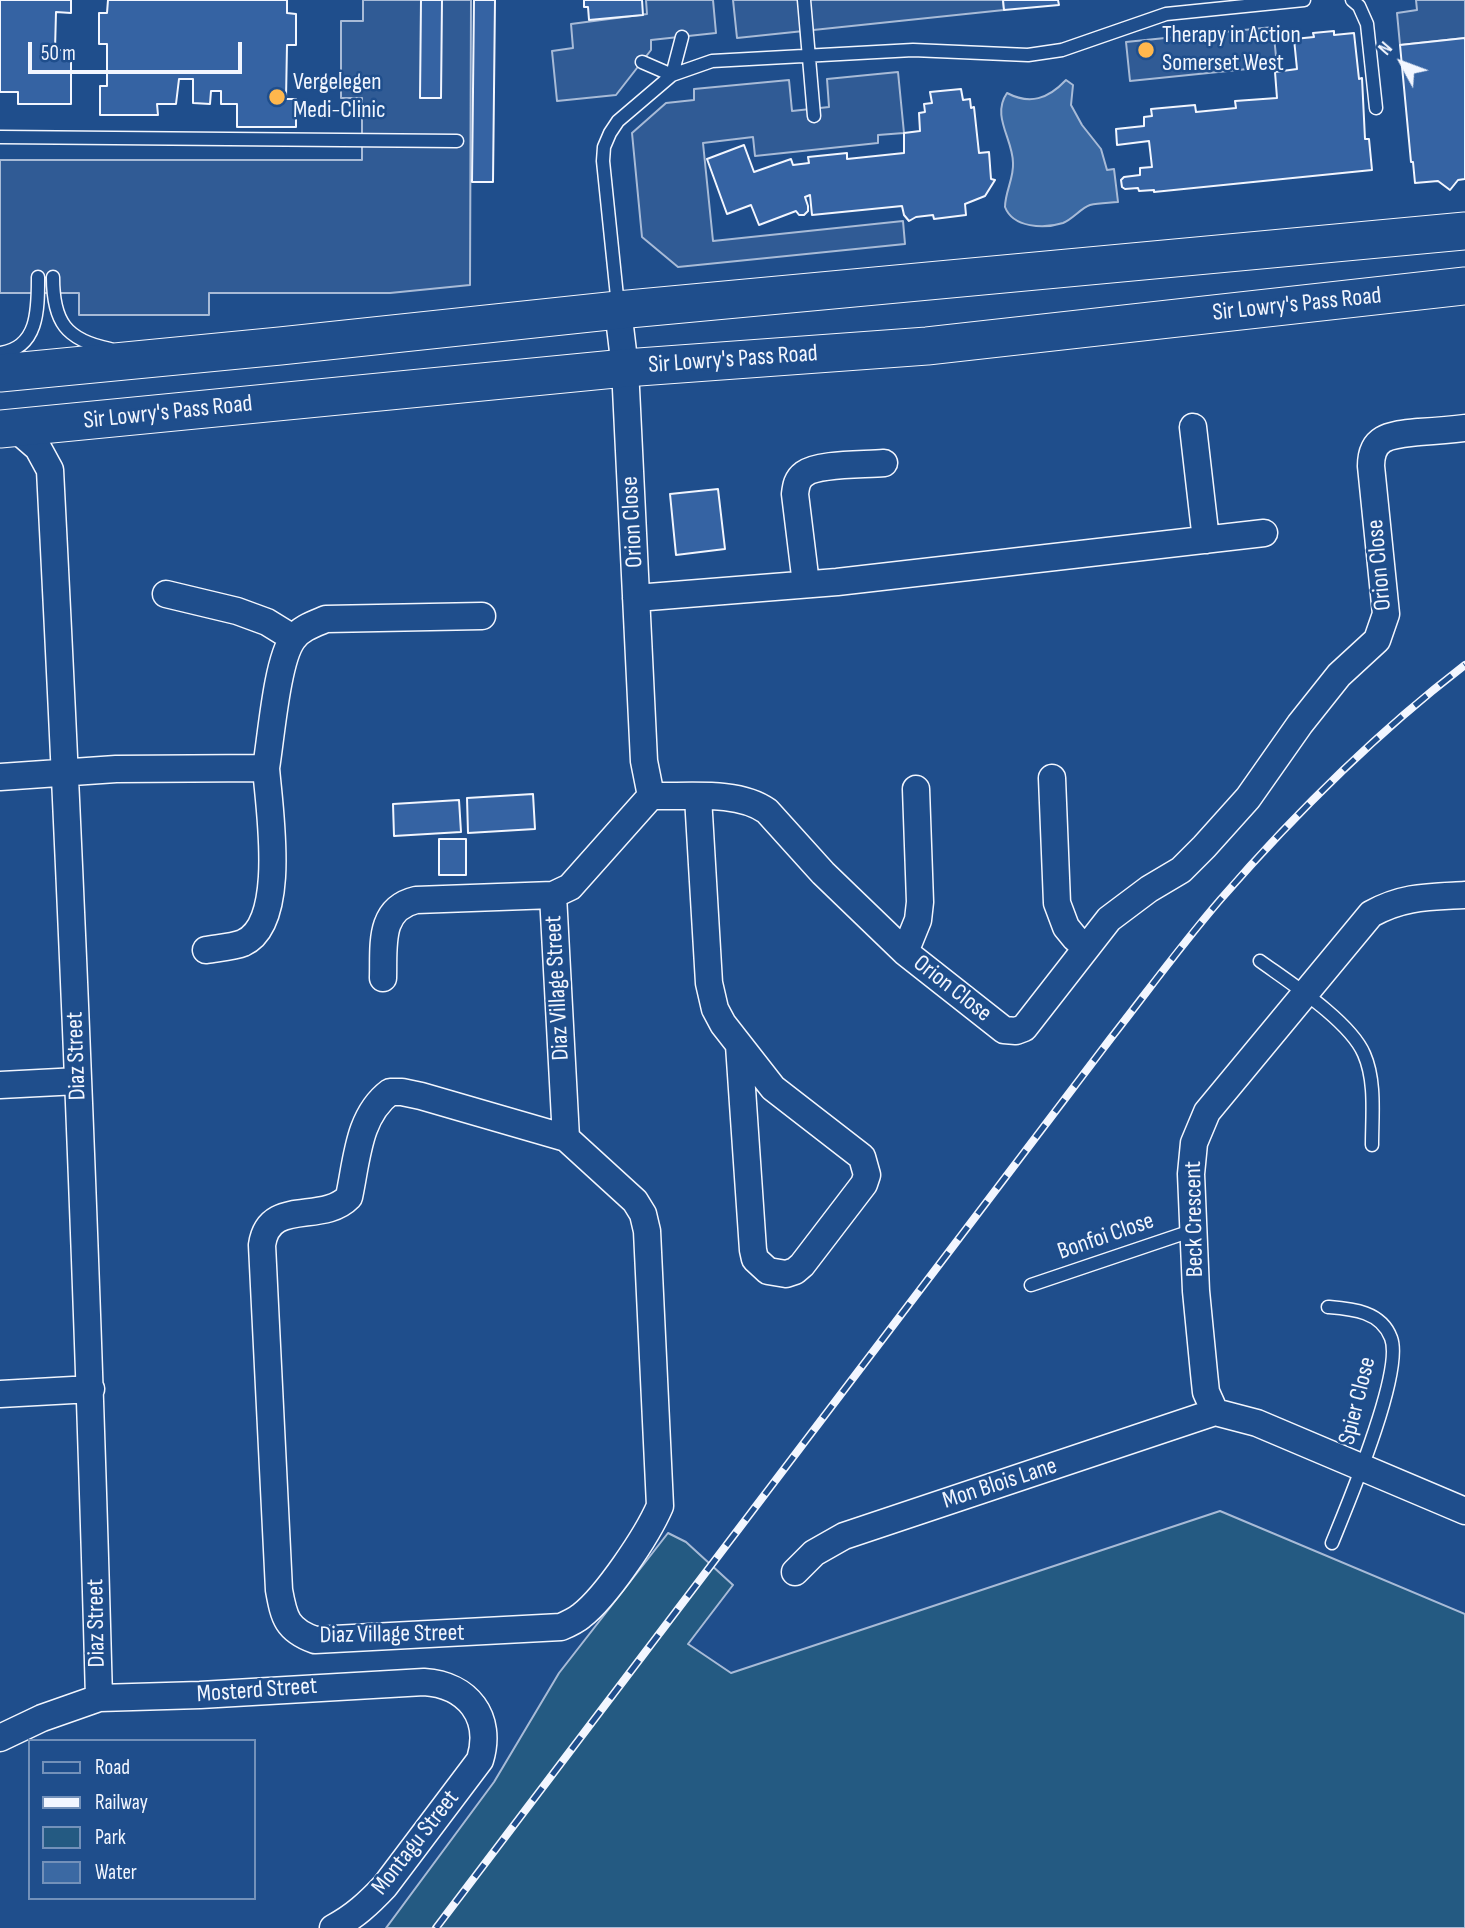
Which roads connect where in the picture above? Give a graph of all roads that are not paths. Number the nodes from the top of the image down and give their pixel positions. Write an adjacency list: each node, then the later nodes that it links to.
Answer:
1 (804, 0): 5 (lane)
2 (1304, 0): 5 (lane)
3 (1352, 0): 8 (lane)
4 (682, 37): 7 (lane)
5 (809, 57): 7 (lane); 9 (lane)
6 (642, 62): 7 (lane)
7 (672, 75): 16 (lane)
8 (1376, 108)
9 (814, 116)
10 (0, 137): 11 (lane)
11 (457, 141)
12 (1465, 231): 16 (main road)
13 (38, 277): 17 (lane)
14 (53, 277): 18 (lane)
15 (1465, 286): 19 (main road, Sir Lowry's Pass Road)
16 (618, 310): 18 (main road); 19 (street, Orion Close)
17 (0, 353)
18 (157, 358): 20 (main road)
19 (625, 368): 23 (main road, Sir Lowry's Pass Road); 29 (street, Orion Close)
20 (0, 373)
21 (1192, 428): 26 (street)
22 (1465, 428): 41 (street, Orion Close)
23 (8, 429): 33 (street, Diaz Street)
24 (884, 463): 27 (street)
25 (1264, 533): 26 (street)
26 (1206, 540): 27 (street)
27 (806, 584): 29 (street)
28 (166, 594): 31 (street)
29 (636, 598): 37 (street, Orion Close)
30 (482, 616): 31 (street)
31 (293, 638): 32 (street)
32 (266, 768): 33 (street); 42 (street)
33 (66, 774): 34 (street); 48 (street, Diaz Street)
34 (0, 778)
35 (1052, 779): 41 (street)
36 (916, 789): 43 (street)
37 (651, 796): 38 (street, Orion Close); 39 (street, Diaz Village Street)
38 (698, 797): 43 (street, Orion Close); 47 (street)
39 (553, 895): 45 (street); 50 (street, Diaz Village Street)
40 (1465, 895): 46 (street, Beck Crescent)
41 (1086, 948): 43 (street, Orion Close)
42 (206, 950)
43 (905, 952)
44 (1260, 961): 46 (lane)
45 (383, 978)
46 (1305, 994): 51 (lane); 52 (street, Beck Crescent)
47 (739, 1045): 47 (street)
48 (78, 1081): 49 (street); 55 (street, Diaz Street)
49 (0, 1085)
50 (566, 1138): 50 (street, Diaz Village Street)
51 (1372, 1145)
52 (1194, 1230): 53 (lane, Bonfoi Close); 57 (street, Beck Crescent)
53 (1031, 1285)
54 (1328, 1307): 58 (lane, Spier Close)
55 (91, 1389): 56 (street); 62 (street, Diaz Street)
56 (0, 1394)
57 (1215, 1412): 58 (street); 61 (street, Mon Blois Lane)
58 (1364, 1466): 59 (street); 60 (lane, Spier Close)
59 (1465, 1511)
60 (1332, 1544)
61 (795, 1572)
62 (99, 1698): 63 (street, Mosterd Street); 64 (street, Mosterd Street)
63 (0, 1738)
64 (484, 1745): 65 (street, Montagu Street)
65 (333, 1928)

